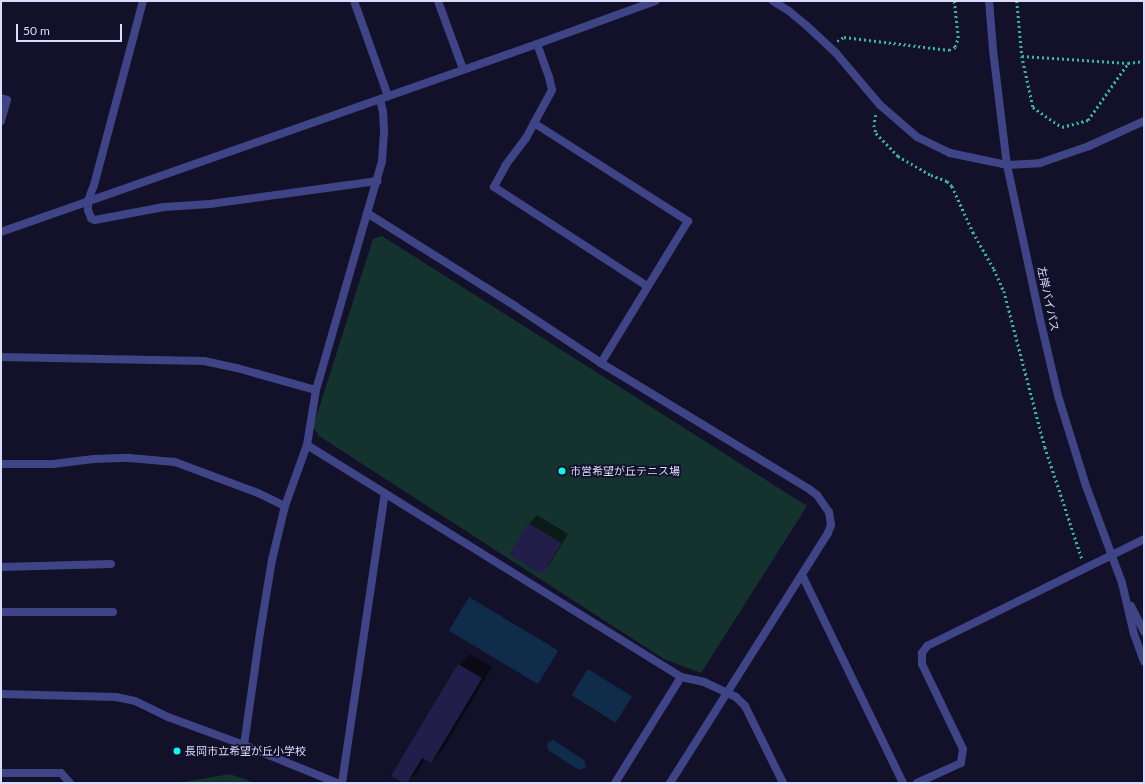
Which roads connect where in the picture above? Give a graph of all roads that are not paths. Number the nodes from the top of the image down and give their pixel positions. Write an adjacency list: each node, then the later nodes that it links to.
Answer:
1 (143, 1): 17 (street)
2 (354, 1): 9 (street)
3 (438, 1): 8 (street)
4 (655, 1): 7 (street)
5 (773, 1): 15 (street)
6 (989, 1): 15 (street, 左岸バイパス)
7 (537, 44): 8 (street); 14 (street)
8 (463, 69): 9 (street)
9 (388, 96): 11 (street)
10 (1, 98): 12 (street)
11 (380, 99): 16 (street); 17 (street)
12 (1, 121)
13 (1144, 121): 15 (street)
14 (534, 123): 20 (street); 20 (street)
15 (1007, 165): 29 (street, 左岸バイパス)
16 (377, 181): 17 (street); 18 (street)
17 (88, 201): 19 (street)
18 (367, 213): 22 (street); 23 (street)
19 (1, 232)
20 (647, 286): 22 (street)
21 (1, 357): 23 (street)
22 (601, 363): 32 (street)
23 (316, 390): 24 (street)
24 (307, 445): 26 (street); 27 (street)
25 (1, 464): 27 (street)
26 (385, 493): 38 (street); 45 (street)
27 (284, 506): 41 (street)
28 (1144, 539): 29 (street)
29 (1110, 554): 33 (street, 左岸バイパス); 50 (street)
30 (111, 564): 31 (street)
31 (1, 567)
32 (802, 575): 39 (street); 49 (street)
33 (1125, 593): 36 (street, 左岸バイパス); 37 (street, 左岸バイパス)
34 (1, 612): 35 (street)
35 (113, 612)
36 (1144, 632)
37 (1144, 661)
38 (681, 677): 39 (street); 46 (street)
39 (727, 692): 47 (street); 48 (street)
40 (1, 694): 41 (street)
41 (244, 744): 44 (street)
42 (1, 773): 43 (street)
43 (70, 783)
44 (337, 783)
45 (342, 783)
46 (616, 783)
47 (670, 783)
48 (783, 783)
49 (903, 783)
50 (917, 783)

